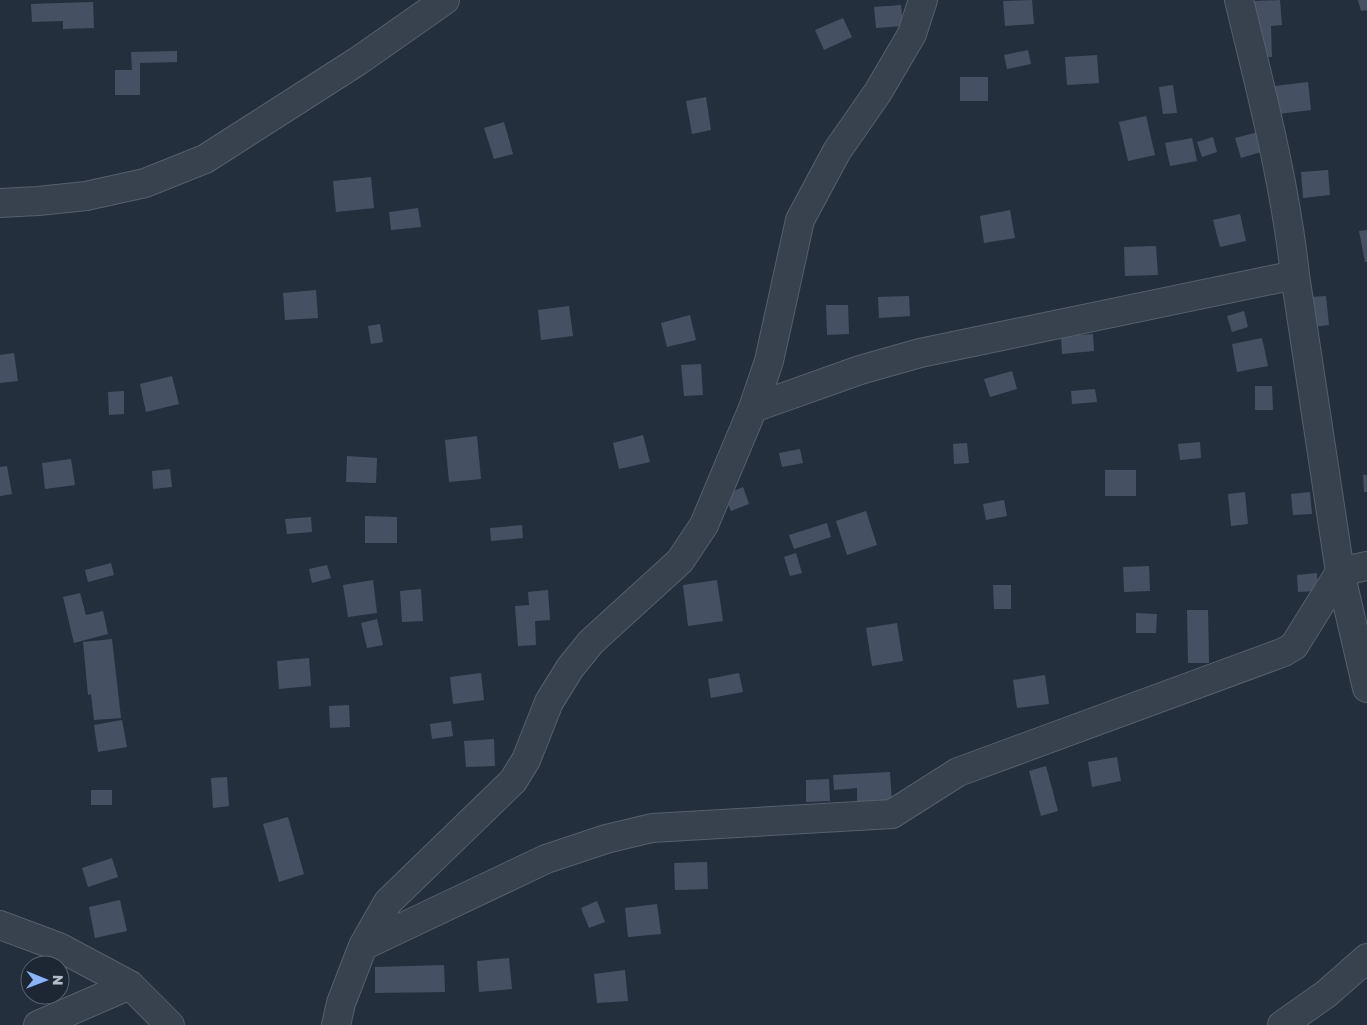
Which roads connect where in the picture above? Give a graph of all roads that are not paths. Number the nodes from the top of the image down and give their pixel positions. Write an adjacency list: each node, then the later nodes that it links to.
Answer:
1 (445, 0): 4 (street)
2 (923, 0): 6 (street)
3 (1239, 0): 5 (street)
4 (0, 203)
5 (1295, 275): 6 (street); 8 (street)
6 (753, 408): 11 (street)
7 (1367, 566): 8 (street)
8 (1340, 572): 9 (street); 11 (street)
9 (1367, 688)
10 (0, 925): 13 (street)
11 (363, 946): 16 (street)
12 (1367, 958): 17 (street)
13 (130, 984): 14 (street); 15 (street)
14 (38, 1025)
15 (170, 1025)
16 (336, 1025)
17 (1282, 1025)

